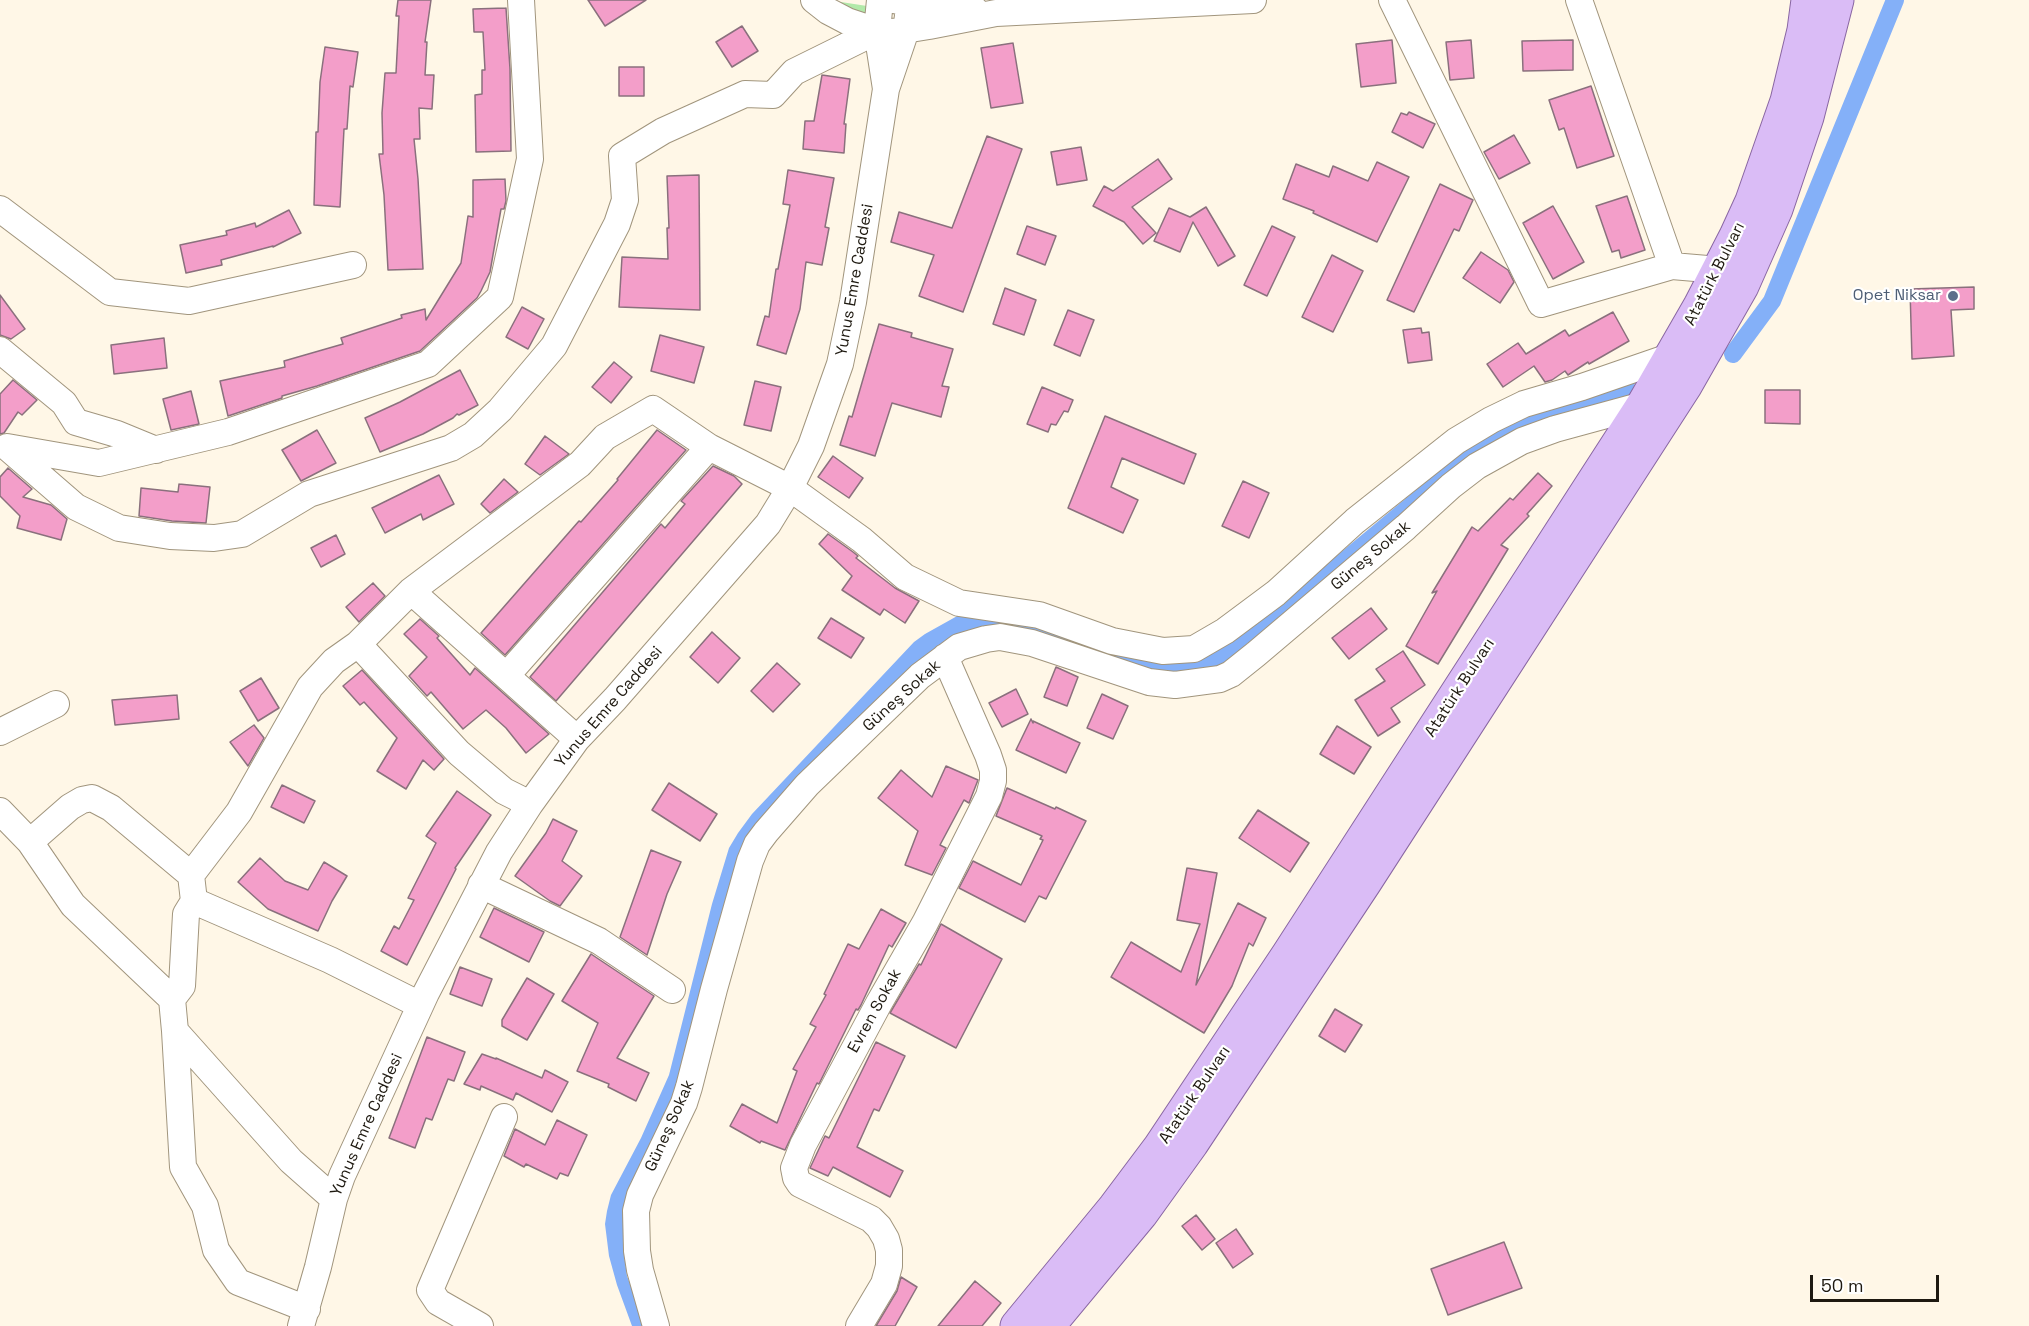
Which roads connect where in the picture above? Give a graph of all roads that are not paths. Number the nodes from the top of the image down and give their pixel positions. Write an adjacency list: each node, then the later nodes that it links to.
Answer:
1 (521, 0): 23 (street)
2 (814, 0): 12 (street)
3 (880, 0): 12 (street, Yunus Emre Caddesi)
4 (900, 0): 10 (street); 11 (street, Yunus Emre Caddesi)
5 (1254, 0): 10 (street)
6 (1392, 0): 16 (street)
7 (1579, 0): 16 (street)
8 (1808, 0): 17 (main road, Atatürk Bulvarı)
9 (1837, 0): 49 (main road, Atatürk Bulvarı)
10 (996, 13): 11 (street)
11 (906, 30): 12 (street); 13 (street, Yunus Emre Caddesi)
12 (877, 31): 13 (street, Yunus Emre Caddesi); 21 (street)
13 (886, 89): 24 (street, Yunus Emre Caddesi)
14 (0, 209): 15 (street)
15 (353, 265)
16 (1672, 266): 17 (street)
17 (1719, 270): 19 (main road, Atatürk Bulvarı)
18 (0, 350): 23 (street)
19 (1672, 356): 20 (main road, Atatürk Bulvarı); 24 (street)
20 (1643, 405): 27 (street, Güneş Sokak); 48 (main road, Atatürk Bulvarı)
21 (4, 446): 23 (street)
22 (709, 447): 24 (street); 25 (street); 28 (street)
23 (156, 450)
24 (790, 488): 31 (street, Yunus Emre Caddesi)
25 (411, 591): 26 (street); 28 (street)
26 (358, 644): 32 (street); 35 (street)
27 (945, 657): 46 (street, Güneş Sokak); 47 (street, Evren Sokak)
28 (507, 675): 31 (street)
29 (56, 704): 30 (street)
30 (0, 732)
31 (577, 739): 32 (street, Yunus Emre Caddesi)
32 (530, 804): 36 (street, Yunus Emre Caddesi)
33 (0, 811): 34 (street)
34 (30, 842): 35 (street); 39 (street)
35 (191, 875): 37 (street)
36 (481, 885): 38 (street); 40 (street, Yunus Emre Caddesi)
37 (194, 901): 39 (street); 40 (street)
38 (672, 990)
39 (172, 999): 41 (street)
40 (420, 1005): 43 (street, Yunus Emre Caddesi)
41 (175, 1031): 43 (street); 44 (street)
42 (504, 1118): 45 (street)
43 (334, 1199): 44 (street, Yunus Emre Caddesi)
44 (304, 1318)
45 (480, 1326)
46 (656, 1326)
47 (859, 1326)
48 (1017, 1326)
49 (1048, 1326)

